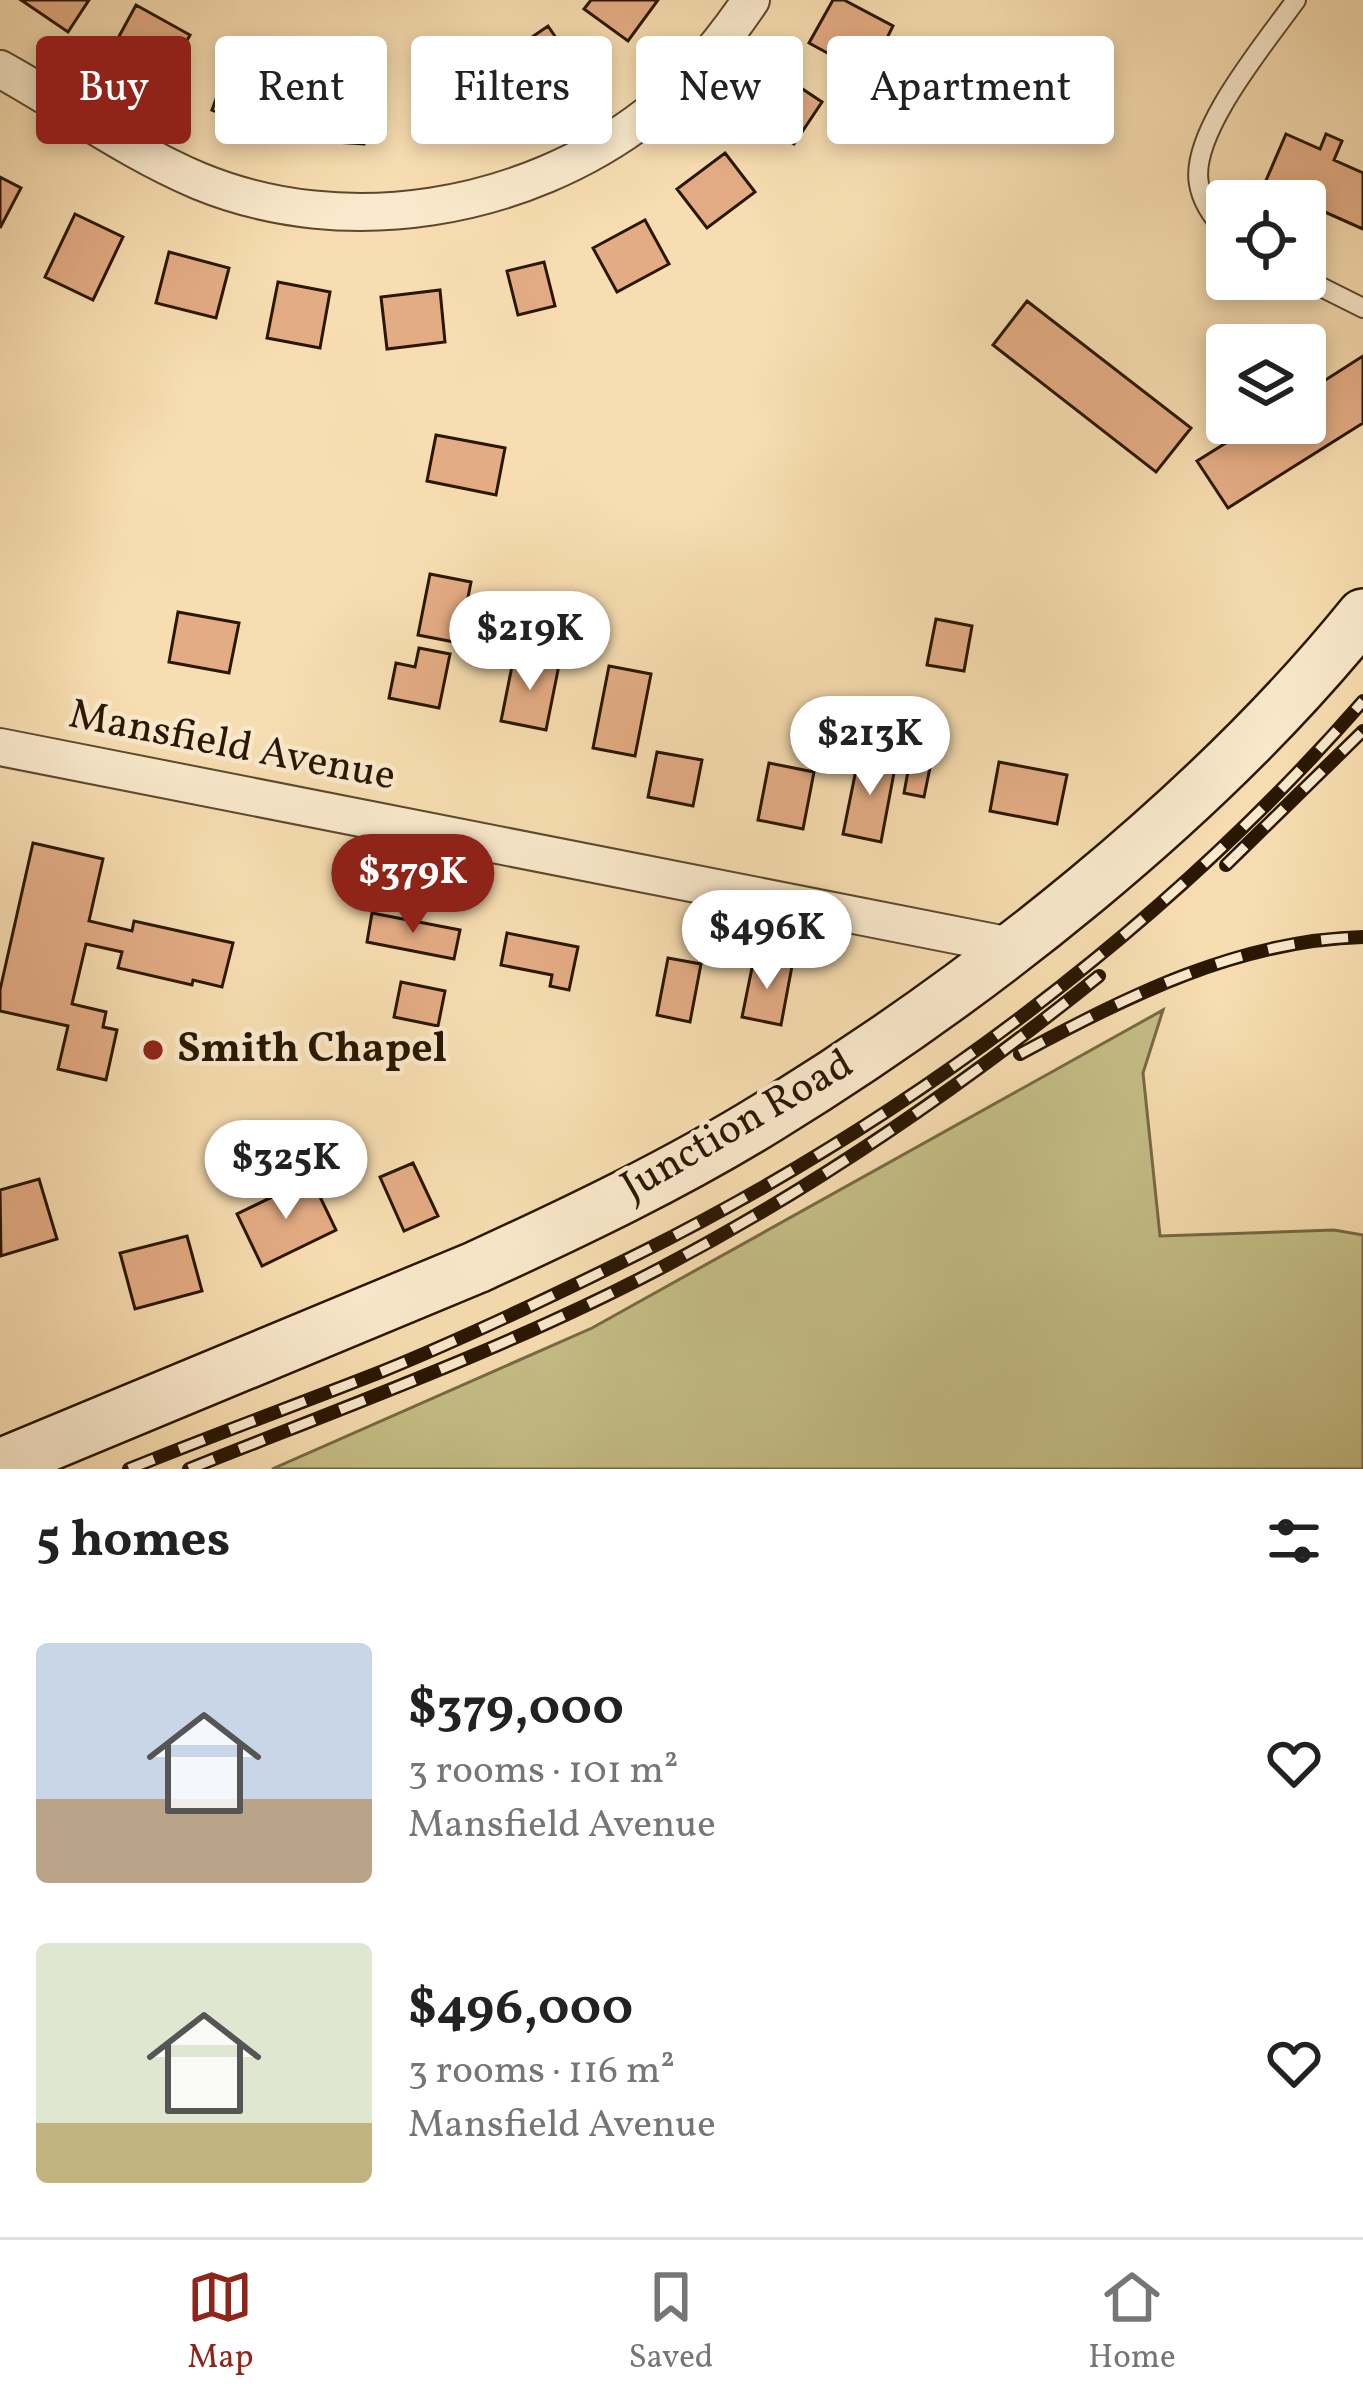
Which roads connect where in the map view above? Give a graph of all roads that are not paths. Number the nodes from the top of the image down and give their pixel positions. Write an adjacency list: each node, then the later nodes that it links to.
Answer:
1 (752, 0): 3 (street)
2 (1296, 0): 4 (lane)
3 (0, 69)
4 (1206, 201)
5 (1326, 290): 6 (lane)
6 (1363, 308)
7 (1363, 614): 9 (street, Junction Road)
8 (0, 747): 9 (street, Mansfield Avenue)
9 (1011, 946): 10 (street, Junction Road)
10 (0, 1465)

